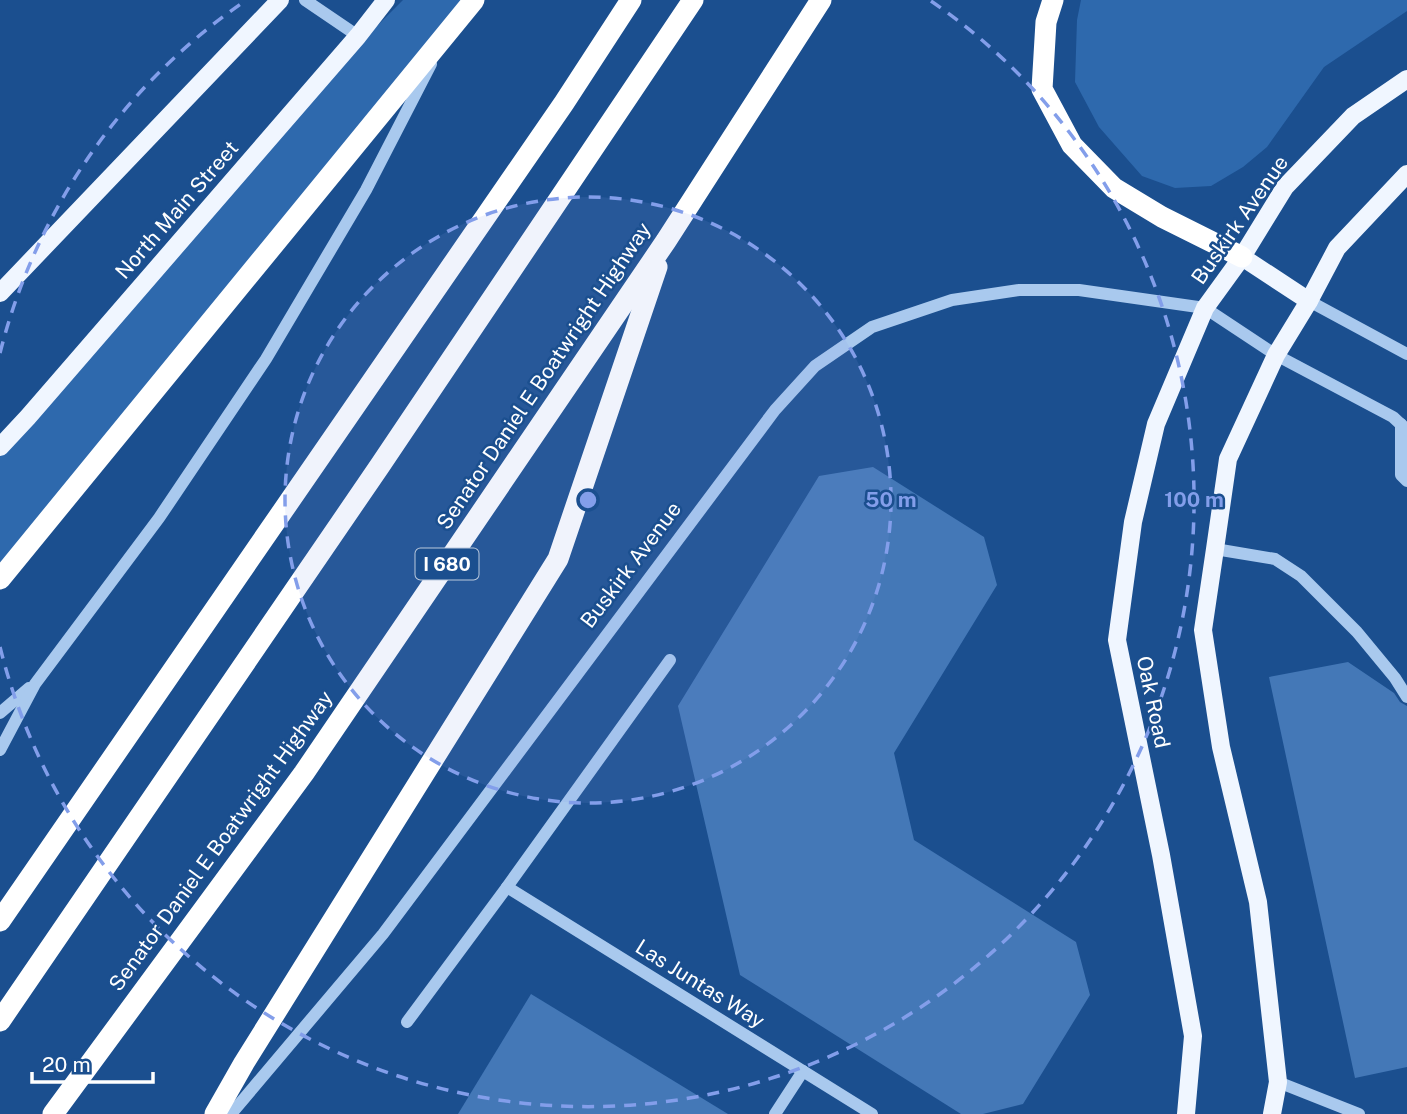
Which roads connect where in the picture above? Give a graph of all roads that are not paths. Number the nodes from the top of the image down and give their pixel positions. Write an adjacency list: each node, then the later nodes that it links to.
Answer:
1 (280, 0): 15 (main road)
2 (305, 0): 10 (street)
3 (386, 0): 10 (main road, North Main Street)
4 (474, 0): 9 (highway)
5 (631, 0): 31 (highway)
6 (692, 0): 32 (highway)
7 (821, 0): 13 (highway, Senator Daniel E Boatwright Highway / I 680)
8 (1053, 0): 14 (highway)
9 (448, 31): 24 (highway); 26 (street)
10 (358, 36): 21 (main road, North Main Street)
11 (1407, 79): 14 (main road, Buskirk Avenue)
12 (1407, 174): 16 (main road)
13 (666, 241): 36 (highway, Senator Daniel E Boatwright Highway / I 680); 37 (highway)
14 (1242, 257): 16 (main road); 17 (main road, Buskirk Avenue)
15 (0, 293)
16 (1308, 301): 18 (main road); 19 (street)
17 (1205, 308): 18 (street, Buskirk Avenue); 38 (street, Buskirk Avenue); 41 (main road, Oak Road)
18 (1276, 355): 20 (street, Buskirk Avenue); 23 (main road)
19 (1407, 355)
20 (1404, 427): 22 (street)
21 (0, 447)
22 (1407, 481)
23 (1215, 550): 27 (street); 35 (main road)
24 (0, 579)
25 (670, 660): 30 (street)
26 (35, 684): 28 (street); 29 (street)
27 (1407, 697)
28 (0, 713)
29 (0, 750)
30 (507, 887): 33 (street); 34 (street, Las Juntas Way)
31 (0, 920)
32 (0, 1021)
33 (407, 1022)
34 (803, 1071): 39 (street); 40 (street, Las Juntas Way)
35 (1278, 1083): 42 (main road); 43 (street)
36 (52, 1114)
37 (215, 1114)
38 (231, 1114)
39 (775, 1114)
40 (872, 1114)
41 (1186, 1114)
42 (1272, 1114)
43 (1359, 1114)

